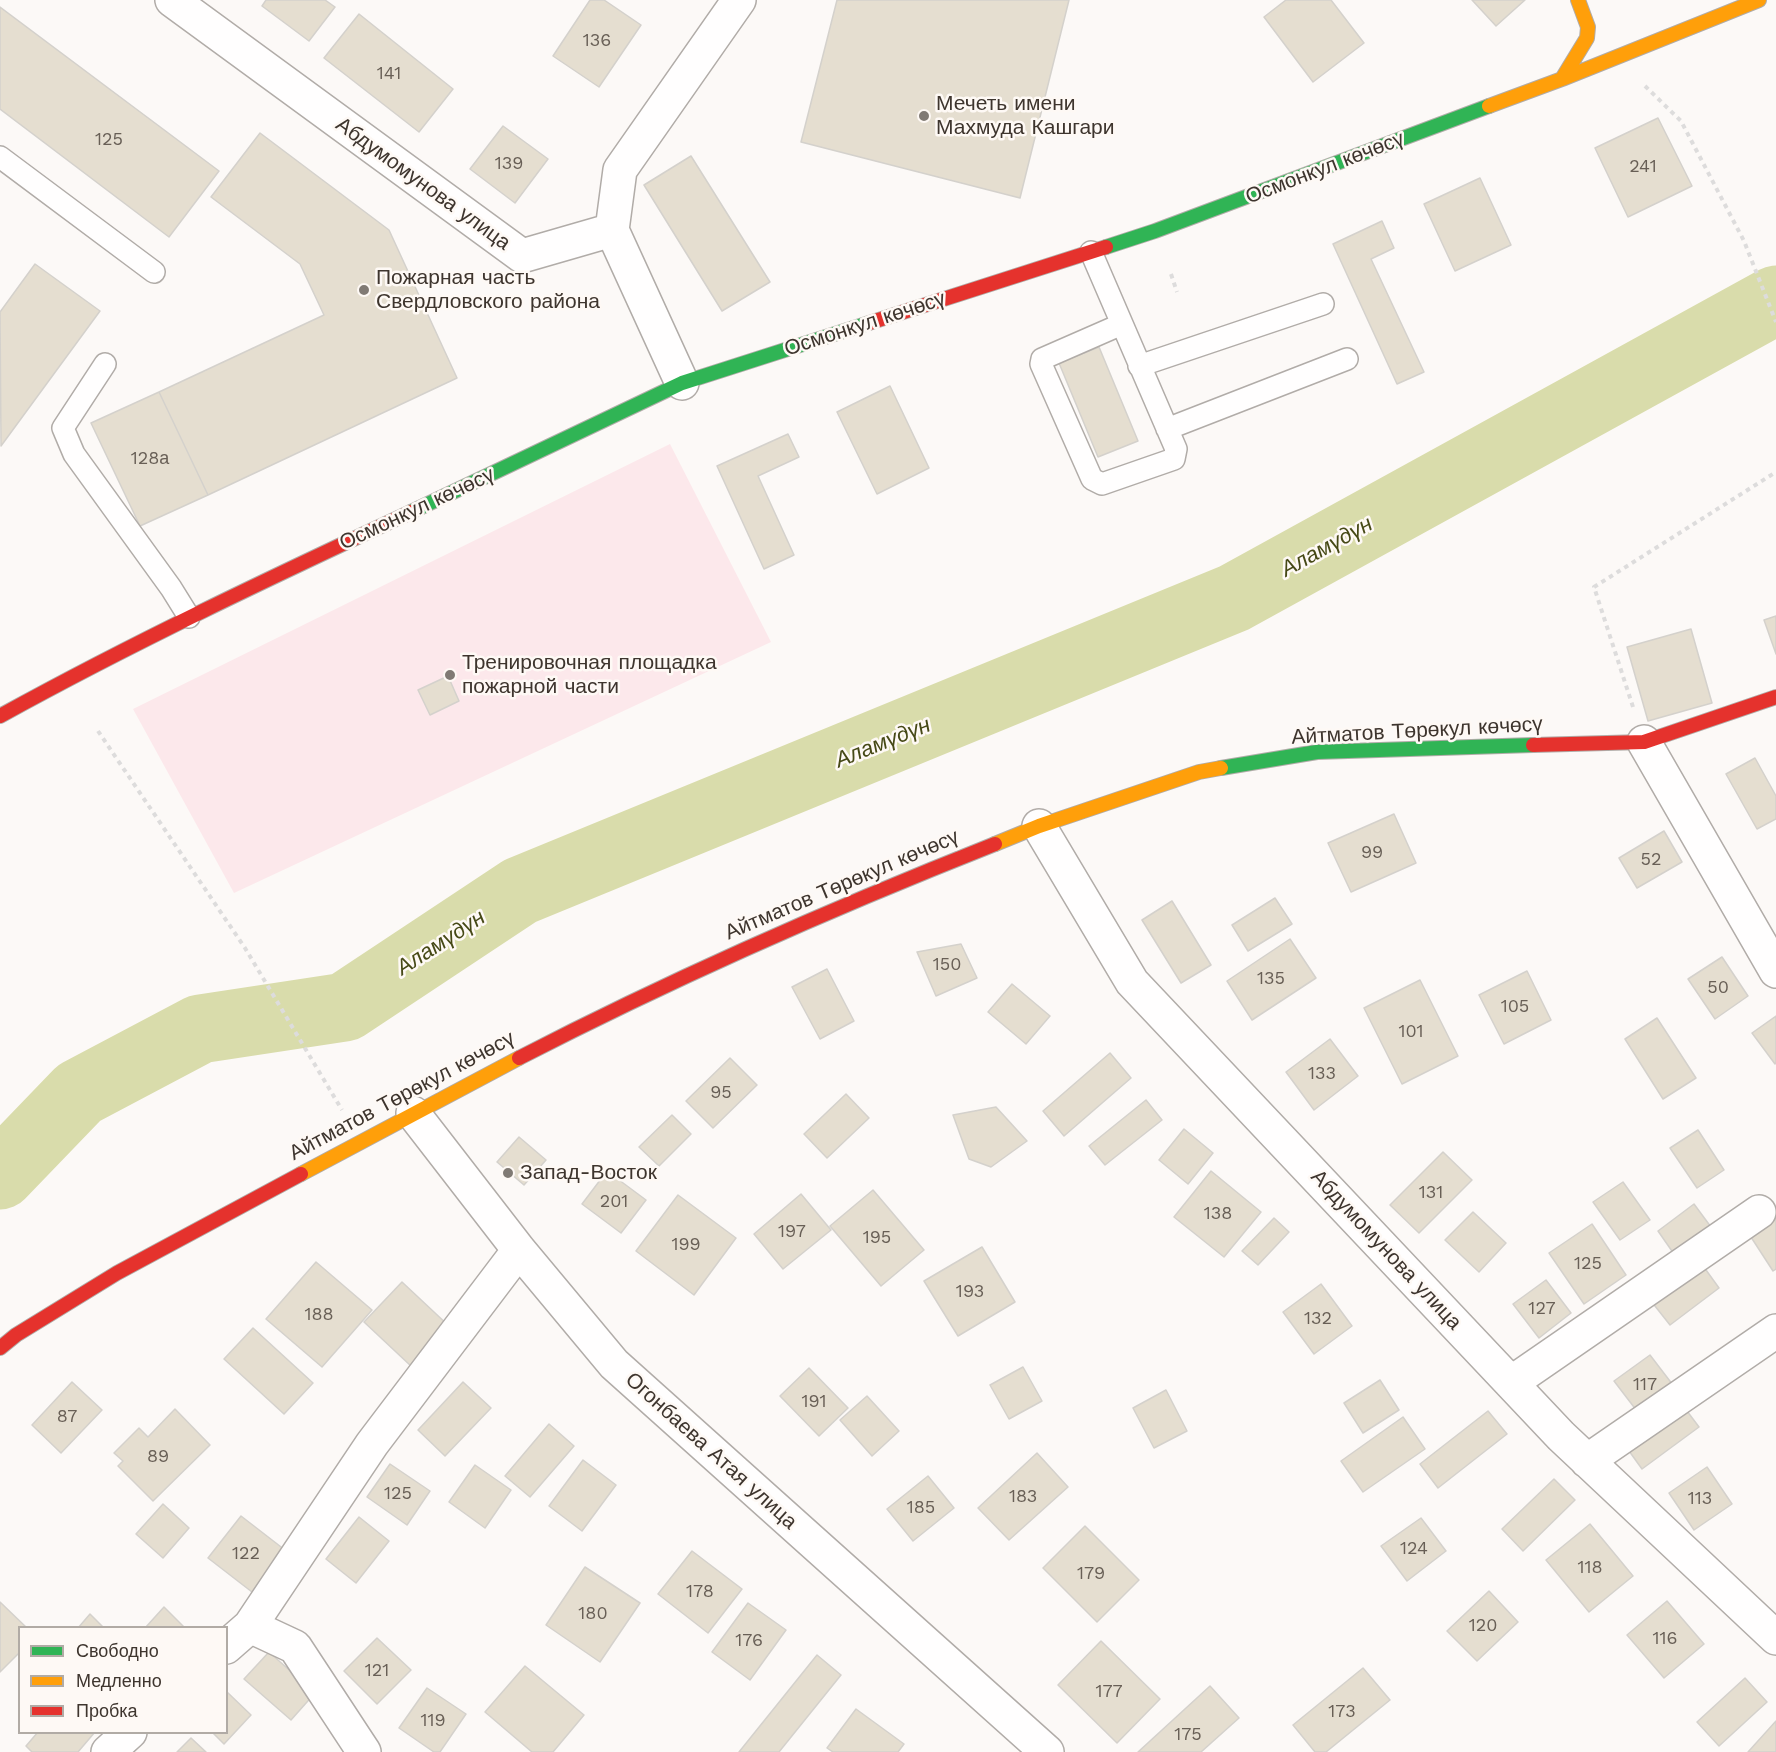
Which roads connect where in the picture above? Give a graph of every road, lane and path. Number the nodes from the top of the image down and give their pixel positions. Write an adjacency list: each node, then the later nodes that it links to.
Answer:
1 (172, 0): 8 (street, Абдумомунова улица)
2 (739, 0): 8 (street)
3 (1578, 0): 6 (street)
4 (1759, 0): 5 (street, Осмонкул көчөсү)
5 (1616, 58): 6 (street, Осмонкул көчөсү); 14 (path)
6 (1562, 79): 9 (street, Осмонкул көчөсү)
7 (0, 157): 10 (lane)
8 (612, 230): 19 (street)
9 (1091, 252): 15 (lane); 19 (street, Осмонкул көчөсү)
10 (154, 272)
11 (1171, 274): 12 (path)
12 (1177, 292)
13 (1323, 304): 18 (lane)
14 (1776, 322)
15 (1122, 324): 18 (lane); 20 (lane)
16 (1347, 359): 20 (lane)
17 (105, 364): 22 (lane)
18 (1139, 366): 20 (lane)
19 (682, 382): 22 (street, Осмонкул көчөсү)
20 (1167, 429)
21 (1776, 472): 26 (path)
22 (189, 617): 24 (street, Осмонкул көчөсү)
23 (1776, 697): 26 (street, Айтматов Төрөкул көчөсү)
24 (0, 716)
25 (99, 731): 29 (path)
26 (1644, 742): 27 (street, Айтматов Төрөкул көчөсү); 28 (street)
27 (1039, 826): 30 (street, Айтматов Төрөкул көчөсү); 35 (street, Абдумомунова улица)
28 (1776, 971)
29 (336, 1101)
30 (413, 1113): 32 (street, Огонбаева Атая улица); 34 (street, Айтматов Төрөкул көчөсү)
31 (1759, 1212): 35 (street)
32 (519, 1250): 37 (street); 42 (street, Огонбаева Атая улица)
33 (1776, 1331): 36 (street)
34 (0, 1348)
35 (1511, 1383): 36 (street, Абдумомунова улица)
36 (1587, 1461): 38 (street, Абдумомунова улица)
37 (238, 1636): 41 (street)
38 (1776, 1638)
39 (128, 1734): 40 (street)
40 (108, 1752)
41 (364, 1752)
42 (1047, 1752)

